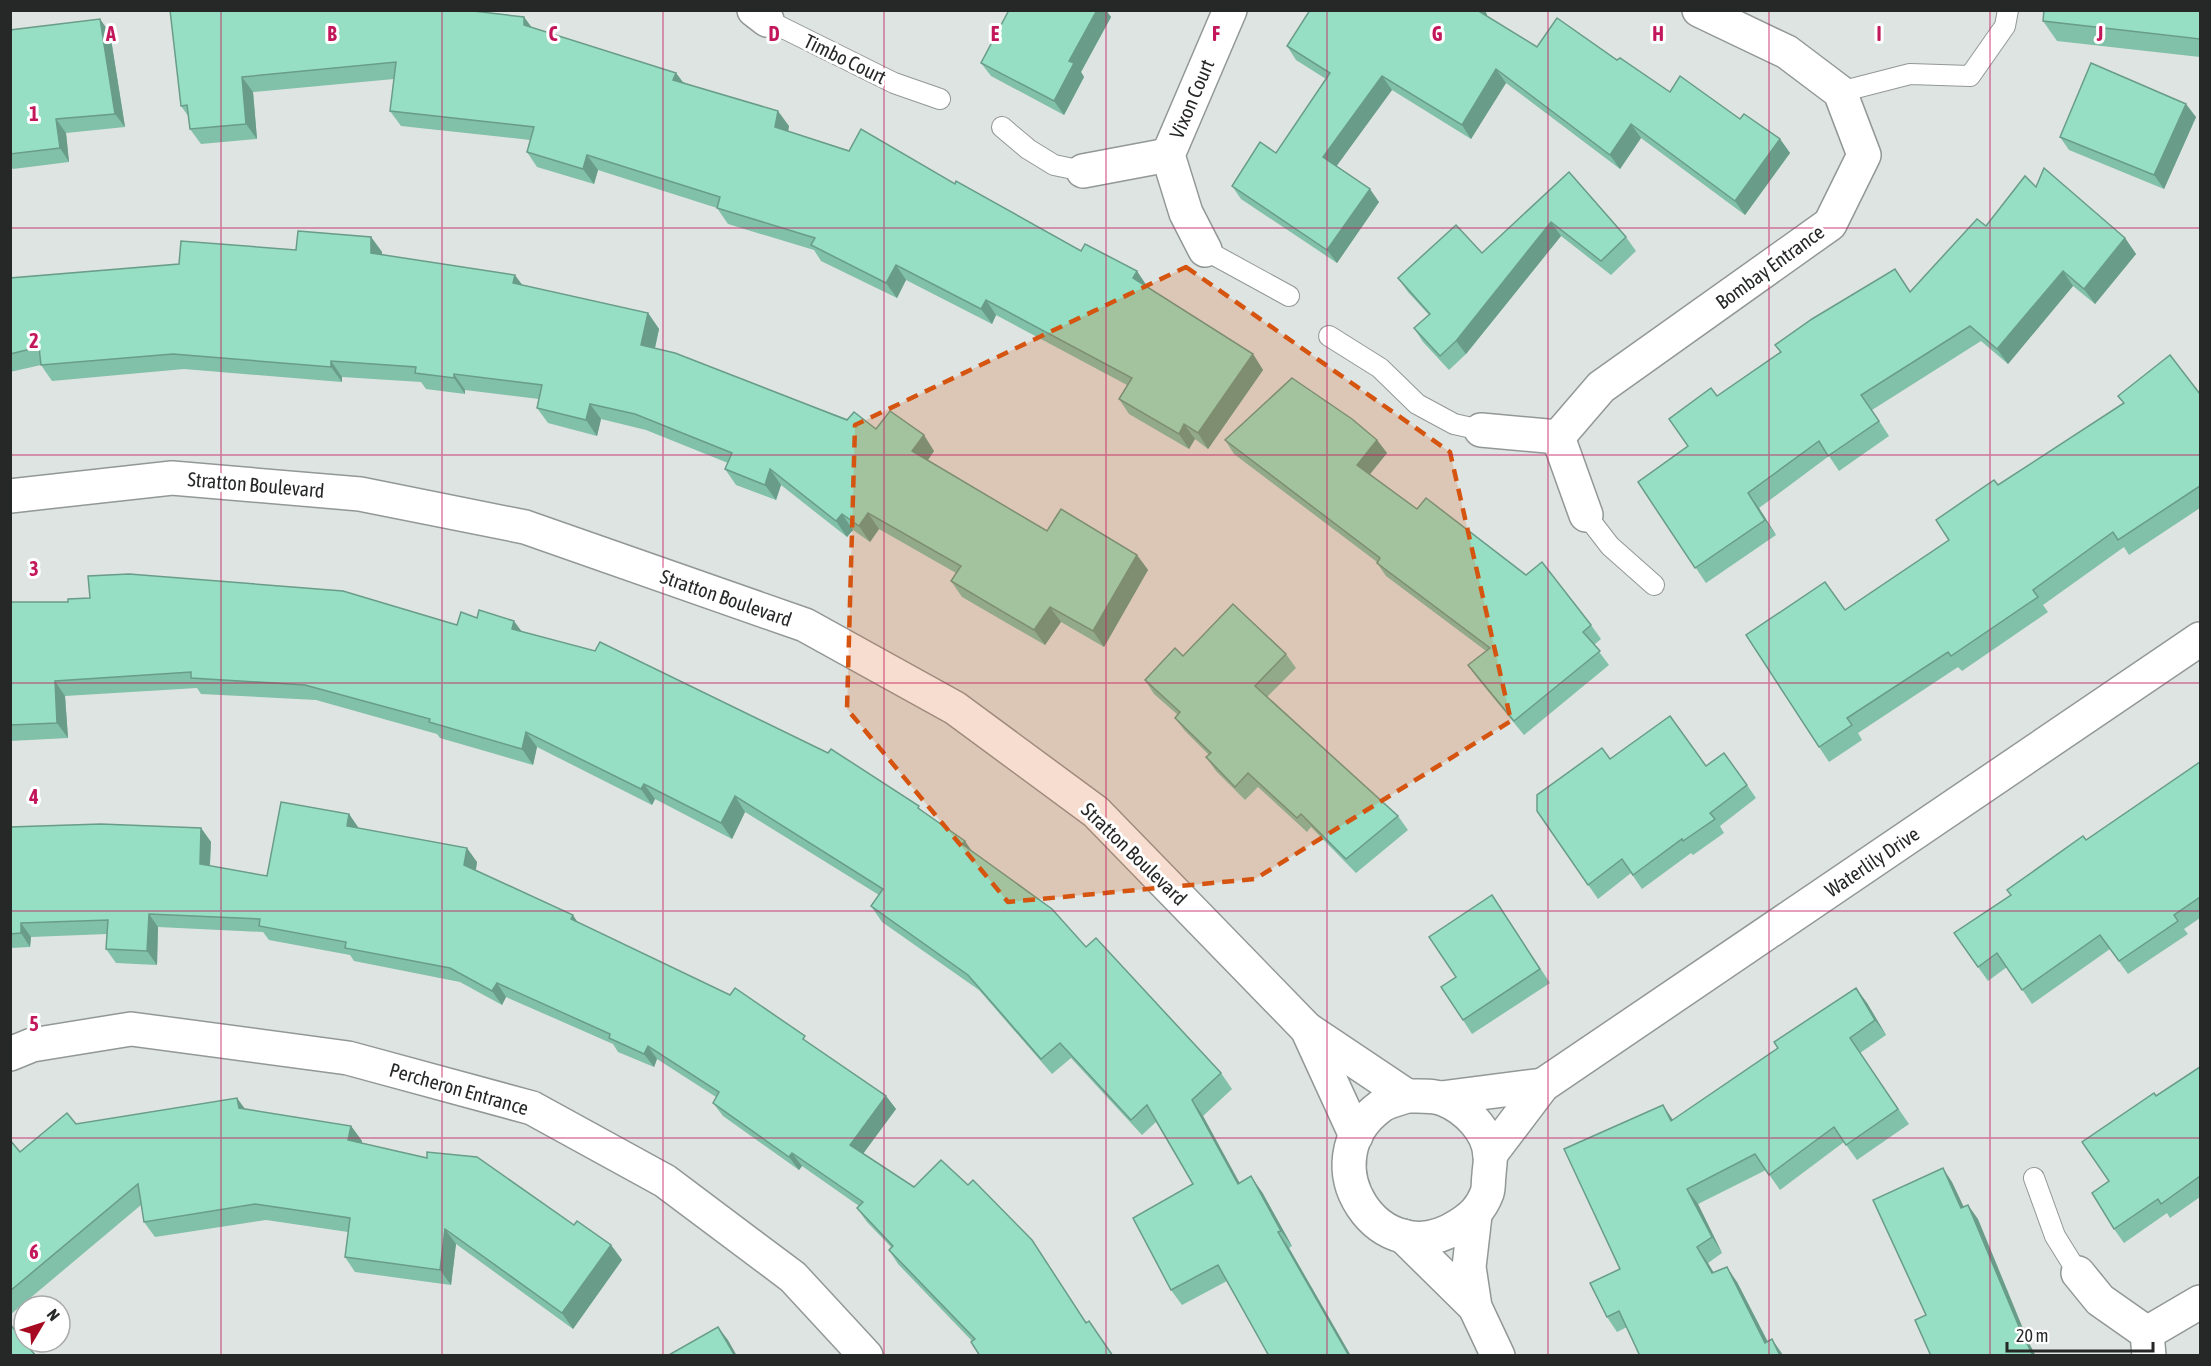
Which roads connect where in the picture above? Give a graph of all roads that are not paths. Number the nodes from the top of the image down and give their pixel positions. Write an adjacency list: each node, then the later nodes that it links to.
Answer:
1 (1230, 10): 8 (street, Vixon Court)
2 (1699, 10): 5 (street)
3 (2008, 10): 5 (lane)
4 (760, 15): 6 (lane, Timbo Court)
5 (1840, 92): 14 (street, Bombay Entrance)
6 (940, 99)
7 (1002, 127): 9 (lane, Vixon Court)
8 (1168, 155): 9 (street, Vixon Court); 10 (street, Vixon Court)
9 (1083, 171)
10 (1205, 249): 11 (lane, Vixon Court)
11 (1289, 296)
12 (1329, 336): 13 (lane)
13 (1481, 430): 14 (street)
14 (1557, 437): 16 (street)
15 (10, 496): 19 (street, Stratton Boulevard)
16 (1586, 515): 17 (lane)
17 (1654, 585)
18 (2200, 639): 21 (street, Waterlily Drive)
19 (1307, 1029): 22 (street, Stratton Boulevard); 24 (street, Stratton Boulevard)
20 (10, 1054): 33 (street, Percheron Entrance)
21 (1543, 1085): 23 (street, Waterlily Drive); 25 (street, Waterlily Drive)
22 (1407, 1096): 23 (street); 24 (street)
23 (1441, 1098): 25 (street)
24 (1356, 1136): 28 (street)
25 (1490, 1155): 27 (street)
26 (2034, 1178): 29 (lane)
27 (1475, 1215): 28 (street); 31 (street)
28 (1403, 1236): 31 (street)
29 (2078, 1273): 32 (street)
30 (2200, 1302): 32 (street)
31 (1474, 1307): 34 (street)
32 (2148, 1344)
33 (866, 1356)
34 (1498, 1356)

